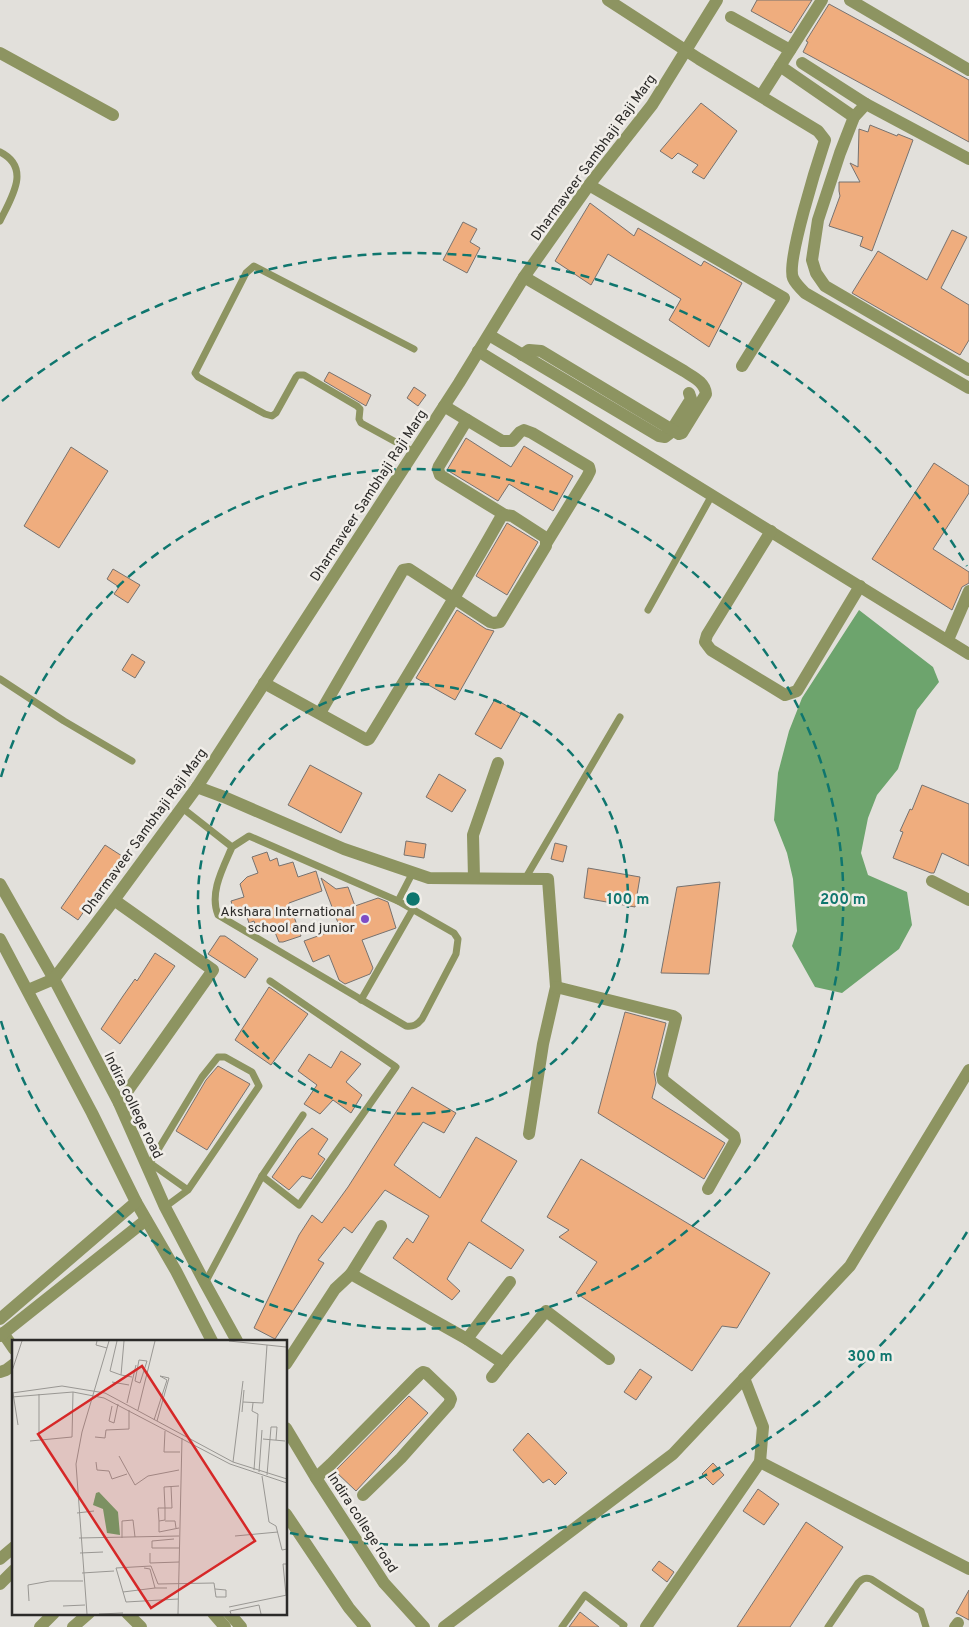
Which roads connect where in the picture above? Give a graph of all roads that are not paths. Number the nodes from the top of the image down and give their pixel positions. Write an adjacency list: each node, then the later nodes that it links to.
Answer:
1 (608, 0): 6 (street)
2 (717, 0): 6 (street, Dharmaveer Sambhaji Raji Marg)
3 (822, 0): 7 (street)
4 (850, 0): 11 (street)
5 (731, 17): 7 (street)
6 (686, 50): 12 (street); 18 (street, Dharmaveer Sambhaji Raji Marg)
7 (790, 50): 10 (street)
8 (0, 53): 14 (street)
9 (802, 63): 13 (street)
10 (780, 66): 12 (street); 15 (street)
11 (969, 70)
12 (761, 96): 26 (street)
13 (866, 104): 15 (street); 17 (street)
14 (113, 115)
15 (854, 117): 25 (street)
16 (0, 152): 19 (lane)
17 (969, 158)
18 (589, 185): 20 (street, Dharmaveer Sambhaji Raji Marg); 24 (street)
19 (0, 221)
20 (524, 277): 21 (street, Dharmaveer Sambhaji Raji Marg); 30 (street)
21 (488, 335): 23 (street, Dharmaveer Sambhaji Raji Marg); 30 (street)
22 (414, 349): 31 (lane)
23 (478, 351): 28 (street, Dharmaveer Sambhaji Raji Marg); 32 (street)
24 (742, 366)
25 (969, 370)
26 (969, 388)
27 (689, 393): 30 (street)
28 (444, 406): 29 (street); 31 (street, Dharmaveer Sambhaji Raji Marg)
29 (467, 420): 33 (street); 35 (street)
30 (672, 429)
31 (414, 452): 43 (street, Dharmaveer Sambhaji Raji Marg)
32 (712, 495): 34 (street); 39 (lane)
33 (505, 515): 35 (street); 38 (street)
34 (771, 531): 36 (street); 36 (street)
35 (547, 542): 38 (street)
36 (860, 586): 40 (street)
37 (969, 591): 40 (street)
38 (454, 599): 44 (street); 44 (street)
39 (648, 610)
40 (948, 640): 41 (street)
41 (969, 654)
42 (0, 679): 46 (lane)
43 (264, 683): 44 (street); 48 (street, Dharmaveer Sambhaji Raji Marg)
44 (320, 713)
45 (620, 717): 53 (lane)
46 (132, 762)
47 (498, 763): 52 (street)
48 (197, 787): 49 (street, Dharmaveer Sambhaji Raji Marg); 51 (street)
49 (181, 807): 50 (lane); 56 (street, Dharmaveer Sambhaji Raji Marg)
50 (232, 847): 58 (lane); 65 (lane)
51 (413, 872): 52 (street); 58 (lane)
52 (474, 878): 53 (street)
53 (525, 879): 63 (street)
54 (932, 881): 57 (street)
55 (0, 884): 61 (street, Indira college road)
56 (114, 900): 61 (street, Dharmaveer Sambhaji Raji Marg); 67 (street)
57 (969, 900)
58 (398, 901): 59 (lane)
59 (413, 909): 65 (lane); 65 (lane)
60 (0, 939): 64 (street)
61 (54, 979): 64 (street, Dharmaveer Sambhaji Raji Marg); 67 (street, Indira college road)
62 (270, 981): 70 (lane)
63 (556, 987): 69 (street); 71 (street)
64 (28, 990): 73 (street)
65 (361, 1000)
66 (969, 1070): 91 (street)
67 (119, 1103): 74 (street, Indira college road)
68 (303, 1115): 70 (lane)
69 (530, 1134)
70 (262, 1176): 79 (lane)
71 (708, 1189)
72 (188, 1190): 72 (lane); 74 (lane)
73 (136, 1202): 75 (street); 80 (street)
74 (165, 1207): 79 (street, Indira college road)
75 (146, 1220): 80 (street); 82 (street)
76 (381, 1226): 77 (street)
77 (351, 1274): 81 (street); 86 (street)
78 (510, 1282): 81 (street)
79 (205, 1284): 83 (street, Indira college road)
80 (3, 1327): 84 (street)
81 (467, 1339): 87 (street)
82 (211, 1340)
83 (236, 1340)
84 (12, 1345)
85 (609, 1359): 87 (street)
86 (288, 1361)
87 (502, 1363): 90 (street)
88 (12, 1366): 89 (street)
89 (0, 1372)
90 (492, 1377)
91 (744, 1378): 93 (street); 114 (street)
92 (288, 1431): 94 (street, Indira college road)
93 (760, 1462): 99 (street); 117 (street)
94 (316, 1478): 95 (street); 113 (street, Indira college road)
95 (363, 1495)
96 (288, 1517): 112 (street)
97 (12, 1549): 98 (street)
98 (0, 1559)
99 (969, 1570)
100 (12, 1572): 101 (street)
101 (0, 1584)
102 (53, 1614): 107 (street)
103 (88, 1614): 108 (street)
104 (128, 1614): 109 (street)
105 (214, 1614): 110 (street)
106 (230, 1614): 111 (street)
107 (40, 1627)
108 (73, 1627)
109 (140, 1627)
110 (225, 1627)
111 (241, 1627)
112 (365, 1627)
113 (424, 1627)
114 (444, 1627)
115 (562, 1627): 116 (lane)
116 (623, 1627)
117 (646, 1627)
118 (828, 1627): 119 (lane)
119 (926, 1627)

